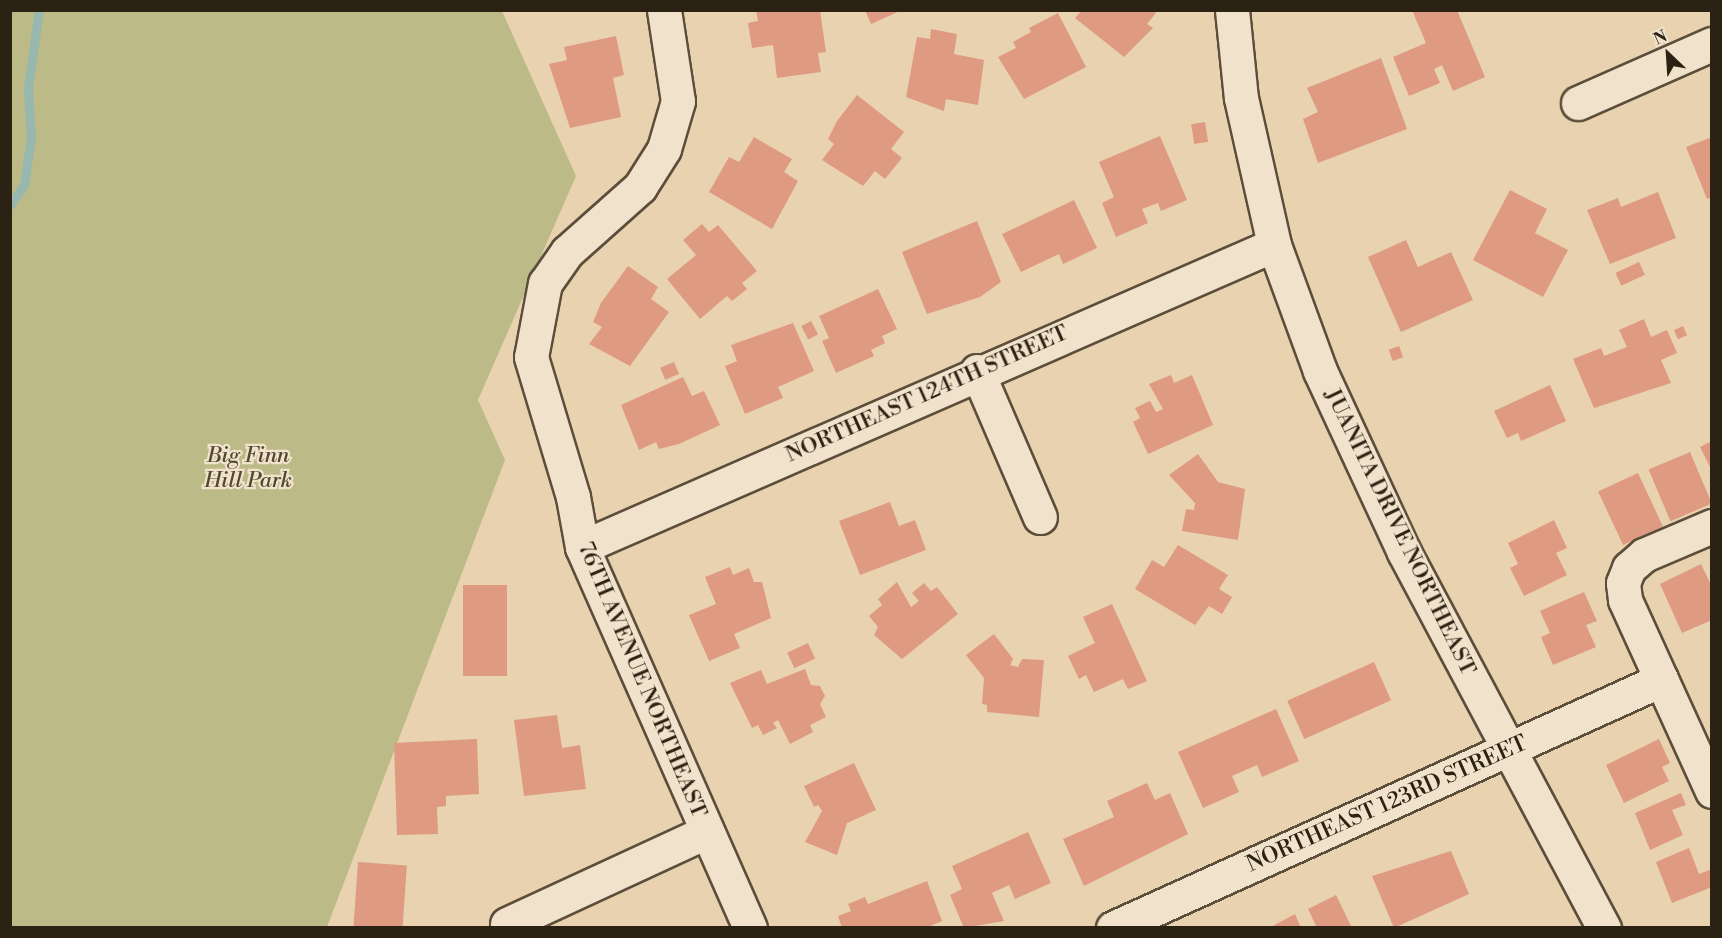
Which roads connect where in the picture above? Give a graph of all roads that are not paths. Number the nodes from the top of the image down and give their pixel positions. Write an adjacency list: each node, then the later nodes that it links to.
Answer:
1 (664, 10): 9 (street, 76TH AVENUE NORTHEAST)
2 (1232, 10): 5 (street, JUANITA DRIVE NORTHEAST)
3 (1712, 44): 4 (street)
4 (1578, 102)
5 (1274, 245): 6 (street, NORTHEAST 124TH STREET); 11 (street, JUANITA DRIVE NORTHEAST)
6 (977, 372): 7 (street); 9 (street, NORTHEAST 124TH STREET)
7 (1040, 517)
8 (1712, 526): 10 (street)
9 (582, 547): 13 (street, 76TH AVENUE NORTHEAST)
10 (1661, 680): 11 (street, NORTHEAST 123RD STREET); 12 (street)
11 (1510, 749): 16 (street, NORTHEAST 123RD STREET); 17 (street, JUANITA DRIVE NORTHEAST)
12 (1712, 791)
13 (706, 832): 14 (street); 15 (street, 76TH AVENUE NORTHEAST)
14 (507, 924)
15 (750, 927)
16 (1113, 927)
17 (1604, 927)

